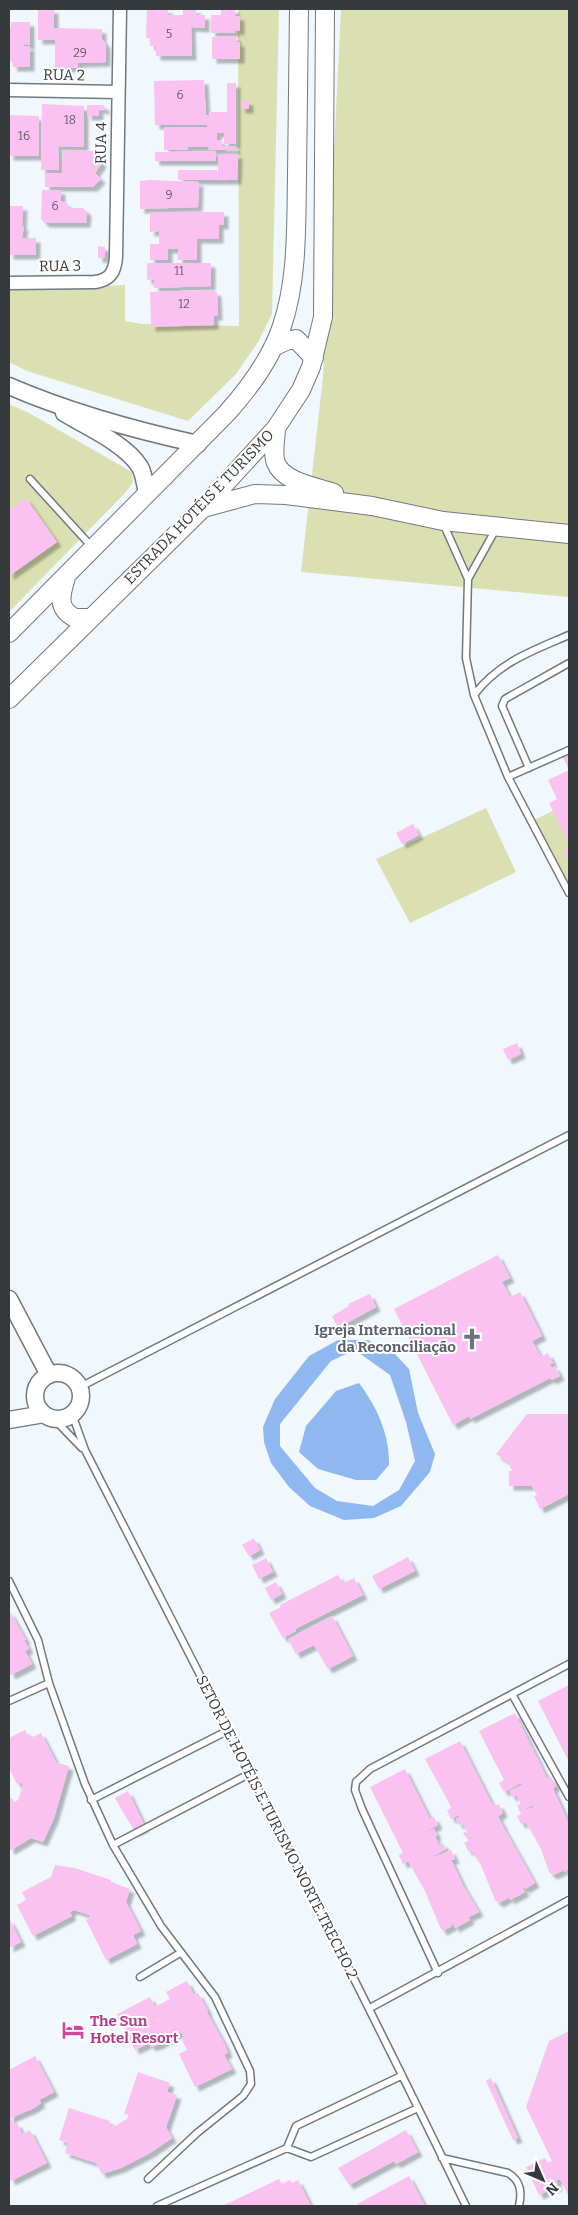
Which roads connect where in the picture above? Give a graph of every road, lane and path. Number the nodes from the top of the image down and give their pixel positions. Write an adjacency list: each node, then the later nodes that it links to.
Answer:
1 (120, 9): 5 (street, RUA 4)
2 (299, 9): 8 (main road)
3 (325, 9): 9 (main road, ESTRADA HOTÉIS E TURISMO)
4 (9, 90): 5 (street, RUA 2)
5 (118, 92): 6 (street, RUA 4)
6 (111, 276): 7 (street, RUA 3)
7 (9, 283)
8 (273, 347): 9 (main road); 13 (main road)
9 (314, 358): 12 (main road, ESTRADA HOTÉIS E TURISMO)
10 (9, 386): 11 (street)
11 (38, 398): 13 (street); 15 (street)
12 (276, 428): 16 (main road); 17 (main road, ESTRADA HOTÉIS E TURISMO)
13 (198, 444): 15 (main road)
14 (30, 479): 21 (lane)
15 (147, 493): 21 (main road)
16 (372, 506): 17 (main road); 18 (main road)
17 (203, 508): 24 (main road, ESTRADA HOTÉIS E TURISMO)
18 (443, 521): 19 (main road); 23 (lane)
19 (498, 526): 20 (main road); 23 (lane)
20 (569, 534)
21 (93, 548): 22 (main road)
22 (66, 577): 24 (main road); 25 (main road)
23 (468, 579): 28 (lane)
24 (90, 618): 29 (main road, ESTRADA HOTÉIS E TURISMO)
25 (9, 633)
26 (569, 635): 28 (lane)
27 (569, 663): 31 (lane)
28 (474, 695): 32 (lane)
29 (9, 699)
30 (569, 750): 31 (lane)
31 (529, 768): 32 (lane)
32 (508, 777): 33 (lane)
33 (569, 893)
34 (569, 1136): 37 (lane)
35 (9, 1299): 36 (street)
36 (45, 1378): 37 (street); 38 (street)
37 (80, 1386): 39 (street)
38 (36, 1398): 40 (street); 41 (street)
39 (72, 1414): 40 (street); 42 (lane, SETOR DE HOTÉIS E TURISMO NORTE TRECHO 2)
40 (49, 1416): 41 (street); 42 (lane, SETOR DE HOTÉIS E TURISMO NORTE TRECHO 2)
41 (9, 1419)
42 (85, 1450): 48 (lane, SETOR DE HOTÉIS E TURISMO NORTE TRECHO 2)
43 (9, 1580): 45 (lane)
44 (569, 1664): 46 (lane)
45 (49, 1683): 47 (lane); 51 (lane)
46 (512, 1694): 50 (lane); 55 (lane)
47 (9, 1701)
48 (227, 1731): 49 (lane, SETOR DE HOTÉIS E TURISMO NORTE TRECHO 2); 51 (lane)
49 (249, 1774): 52 (lane); 57 (lane, SETOR DE HOTÉIS E TURISMO NORTE TRECHO 2)
50 (569, 1797)
51 (92, 1800): 52 (lane)
52 (113, 1845): 54 (lane)
53 (569, 1900): 55 (lane)
54 (180, 1953): 56 (lane); 62 (lane)
55 (438, 1973): 57 (lane)
56 (140, 1977)
57 (370, 2008): 58 (lane, SETOR DE HOTÉIS E TURISMO NORTE TRECHO 2)
58 (401, 2076): 59 (lane, SETOR DE HOTÉIS E TURISMO NORTE TRECHO 2); 60 (lane)
59 (418, 2108): 60 (lane); 61 (lane, SETOR DE HOTÉIS E TURISMO NORTE TRECHO 2)
60 (287, 2148): 63 (lane)
61 (442, 2158): 64 (lane, SETOR DE HOTÉIS E TURISMO NORTE TRECHO 2); 65 (lane)
62 (148, 2179)
63 (157, 2206)
64 (466, 2206)
65 (519, 2206)

